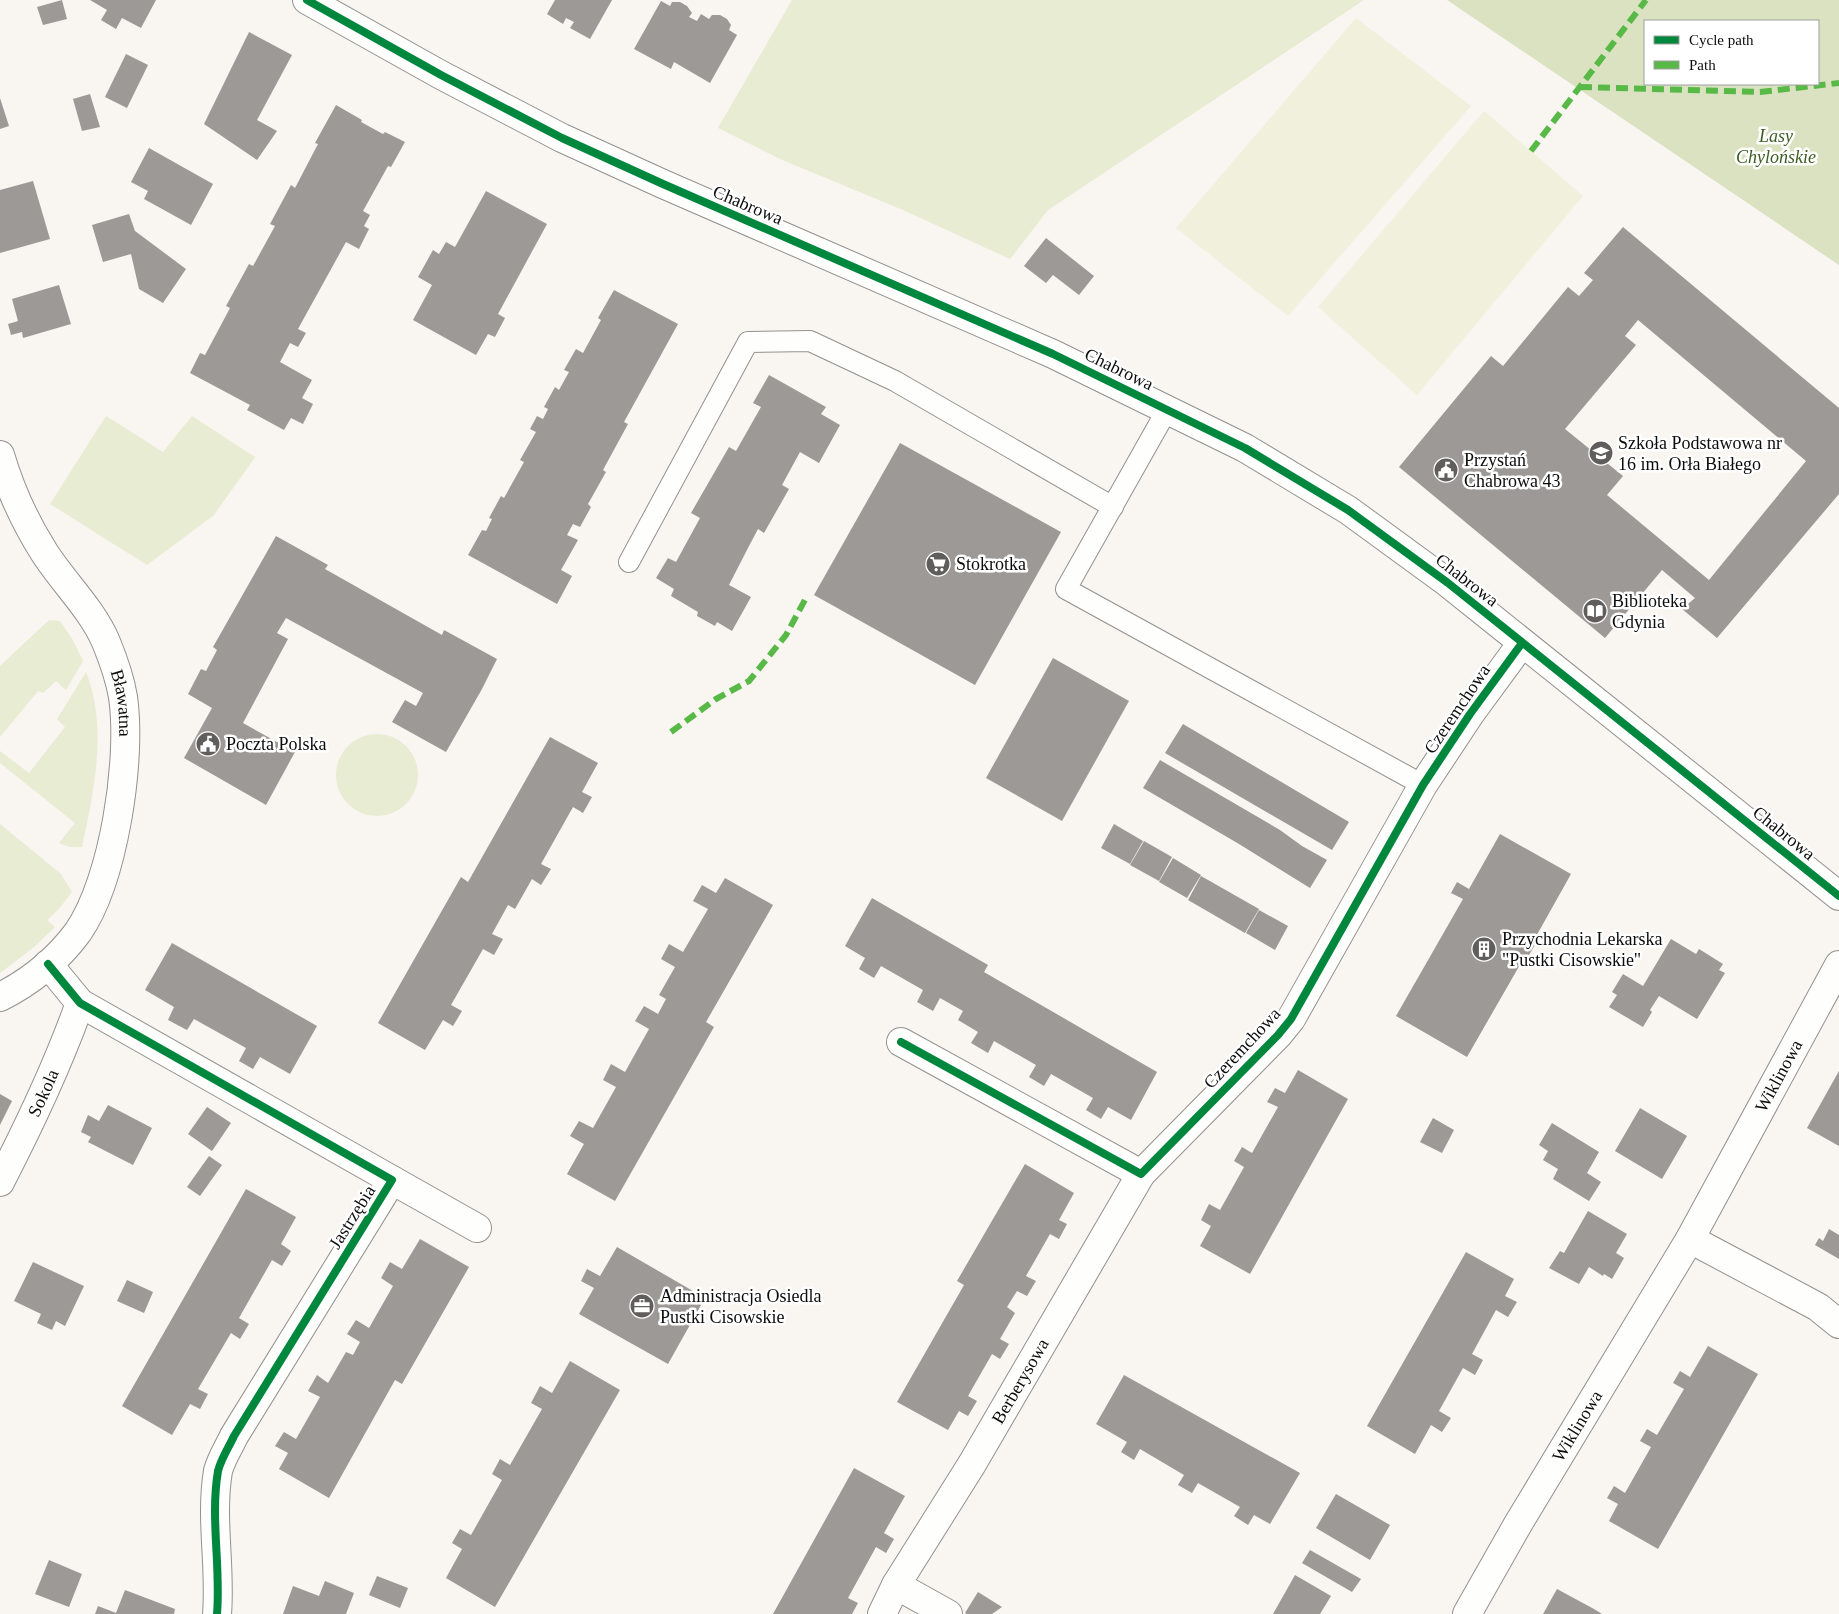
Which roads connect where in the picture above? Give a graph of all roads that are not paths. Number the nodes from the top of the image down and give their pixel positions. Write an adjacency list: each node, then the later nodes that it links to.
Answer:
1 (307, 0): 2 (street, Chabrowa)
2 (1167, 410): 4 (lane); 6 (street, Chabrowa)
3 (0, 455): 9 (street, Bławatna)
4 (1113, 508): 5 (lane); 7 (lane)
5 (629, 562)
6 (1522, 643): 7 (street, Czeremchowa); 8 (street, Chabrowa)
7 (1423, 785): 14 (street, Czeremchowa)
8 (1839, 896)
9 (48, 964): 11 (street, Bławatna); 12 (street, Jastrzębia)
10 (1839, 965): 18 (street, Wiklinowa)
11 (0, 997)
12 (80, 1003): 15 (street, Jastrzębia); 16 (street, Sokola)
13 (901, 1042): 14 (street)
14 (1141, 1174): 20 (street, Berberysowa)
15 (392, 1180): 17 (street, Jastrzębia); 21 (street, Jastrzębia)
16 (0, 1182)
17 (477, 1228)
18 (1690, 1239): 19 (street); 24 (street, Wiklinowa)
19 (1839, 1324)
20 (896, 1585): 22 (street, Berberysowa); 23 (street)
21 (217, 1614)
22 (882, 1614)
23 (948, 1614)
24 (1467, 1614)

